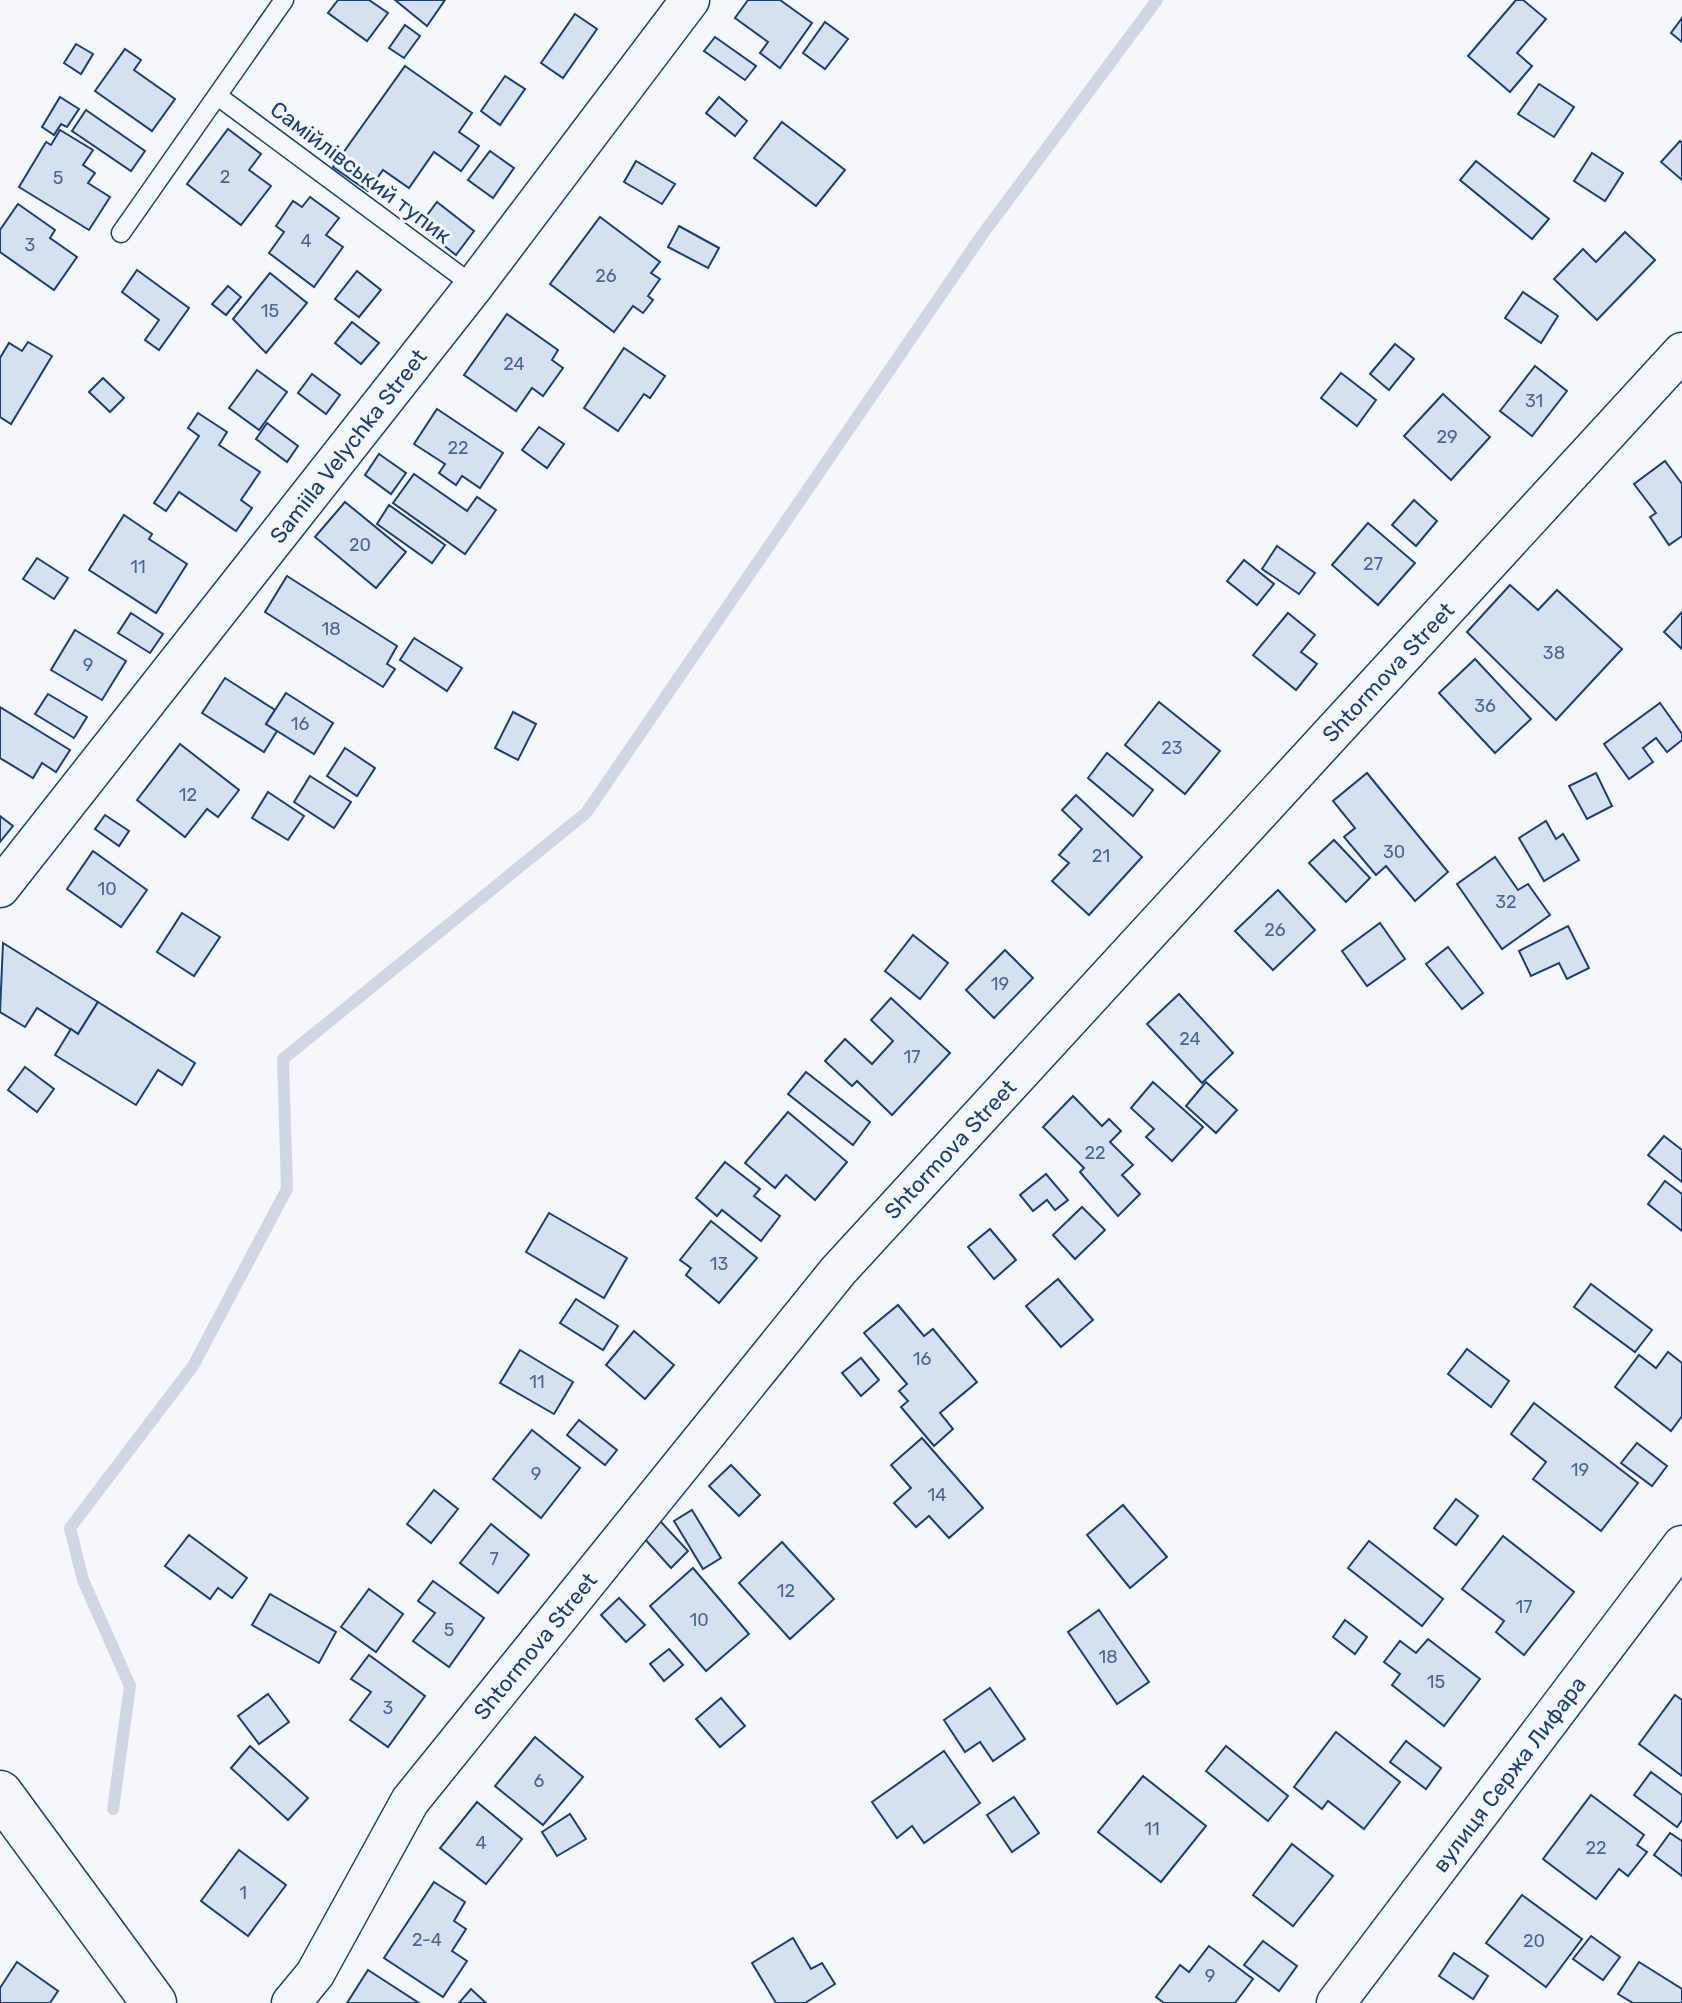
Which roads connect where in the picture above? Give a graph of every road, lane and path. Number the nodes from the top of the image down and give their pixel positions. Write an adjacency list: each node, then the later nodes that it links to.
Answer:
1 (284, 0): 3 (lane)
2 (690, 0): 5 (street, Samiila Velychka Street)
3 (219, 97): 4 (lane); 5 (lane, Самійлівський тупик)
4 (121, 233)
5 (474, 286): 7 (street, Samiila Velychka Street)
6 (1682, 352): 11 (street, Shtormova Street)
7 (0, 888)
8 (1682, 1545): 12 (street, вулиця Сержа Лифара)
9 (0, 1793): 10 (street)
10 (154, 2003)
11 (291, 2003)
12 (1336, 2003)

